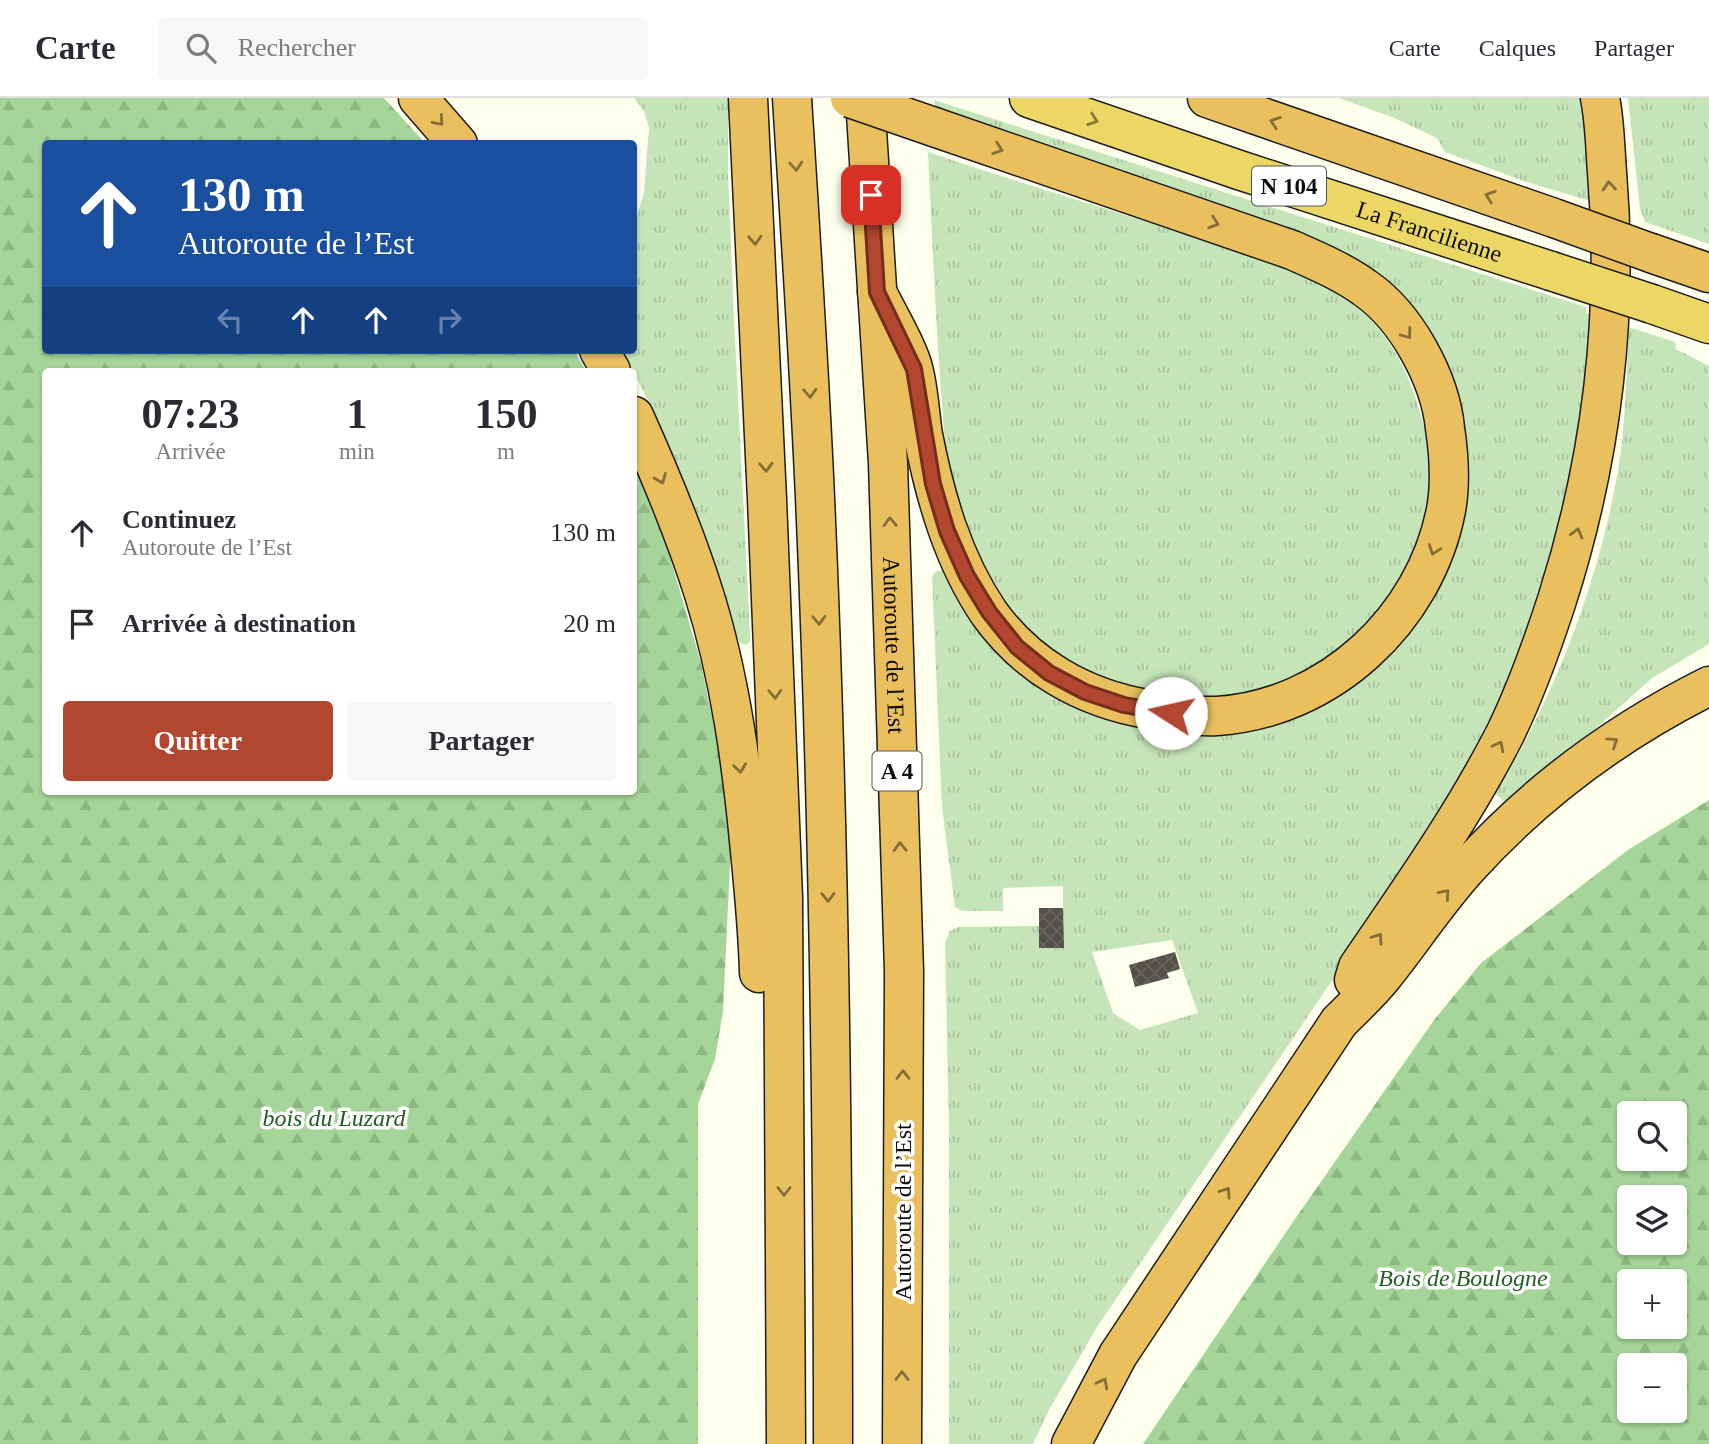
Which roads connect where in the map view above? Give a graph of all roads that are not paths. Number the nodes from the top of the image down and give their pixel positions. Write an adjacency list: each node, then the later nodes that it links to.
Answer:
1 (418, 98): 9 (highway, one-way to 9)
2 (747, 98): 16 (highway, one-way to 16)
3 (792, 98): 18 (highway, one-way to 18)
4 (850, 98): 11 (highway, one-way to 11, bridge)
5 (865, 98): 11 (highway, Autoroute de l’Est / A 4)
6 (1029, 98): 12 (highway, La Francilienne / N 104, one-way to 12, bridge)
7 (1207, 98): 10 (highway, one-way to 7, bridge)
8 (1600, 98): 15 (highway, one-way to 8)
9 (455, 140)
10 (1709, 273)
11 (877, 292): 19 (highway, Autoroute de l’Est / A 4, one-way to 11)
12 (1709, 324)
13 (637, 423): 16 (highway, one-way to 16)
14 (1709, 686): 15 (highway, one-way to 14)
15 (1339, 1022): 20 (highway, one-way to 15)
16 (784, 1149): 17 (highway, one-way to 17)
17 (786, 1444)
18 (833, 1444)
19 (902, 1444)
20 (1071, 1444)

